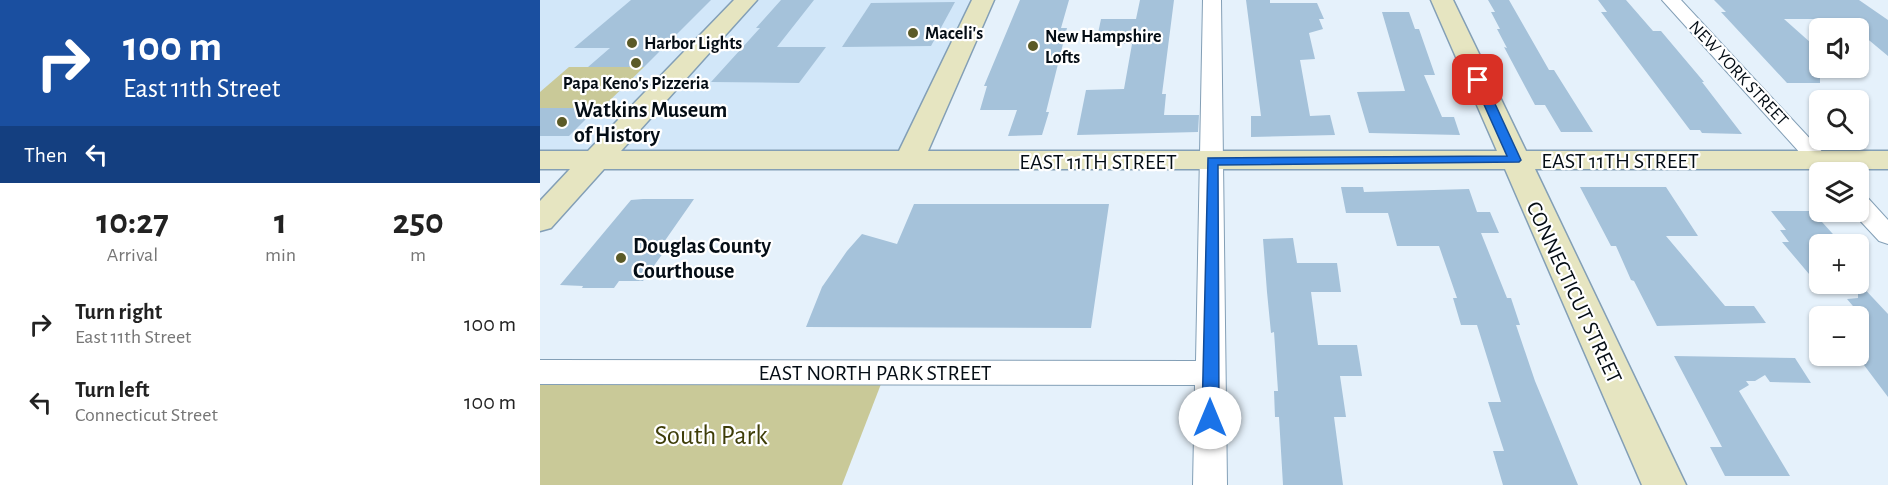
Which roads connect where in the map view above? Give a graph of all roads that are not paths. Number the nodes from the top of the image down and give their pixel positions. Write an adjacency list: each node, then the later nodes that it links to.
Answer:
1 (746, 0): 7 (main road)
2 (983, 0): 10 (main road)
3 (1212, 0): 11 (street)
4 (1442, 0): 8 (main road, CONNECTICUT STREET)
5 (1671, 0): 12 (street, NEW YORK STREET)
6 (540, 160): 7 (main road, EAST 11TH STREET)
7 (596, 160): 10 (main road, EAST 11TH STREET); 16 (main road)
8 (1515, 160): 11 (main road, EAST 11TH STREET); 14 (main road, EAST 11TH STREET); 21 (main road, CONNECTICUT STREET)
9 (1888, 160): 13 (main road, EAST 11TH STREET)
10 (909, 161): 11 (main road, EAST 11TH STREET)
11 (1212, 161): 19 (street)
12 (1820, 162)
13 (1867, 162)
14 (1809, 166)
15 (1869, 215): 17 (street)
16 (540, 220)
17 (1888, 236)
18 (540, 372): 19 (street, EAST NORTH PARK STREET)
19 (1210, 373): 20 (street)
20 (1210, 485)
21 (1664, 485)

